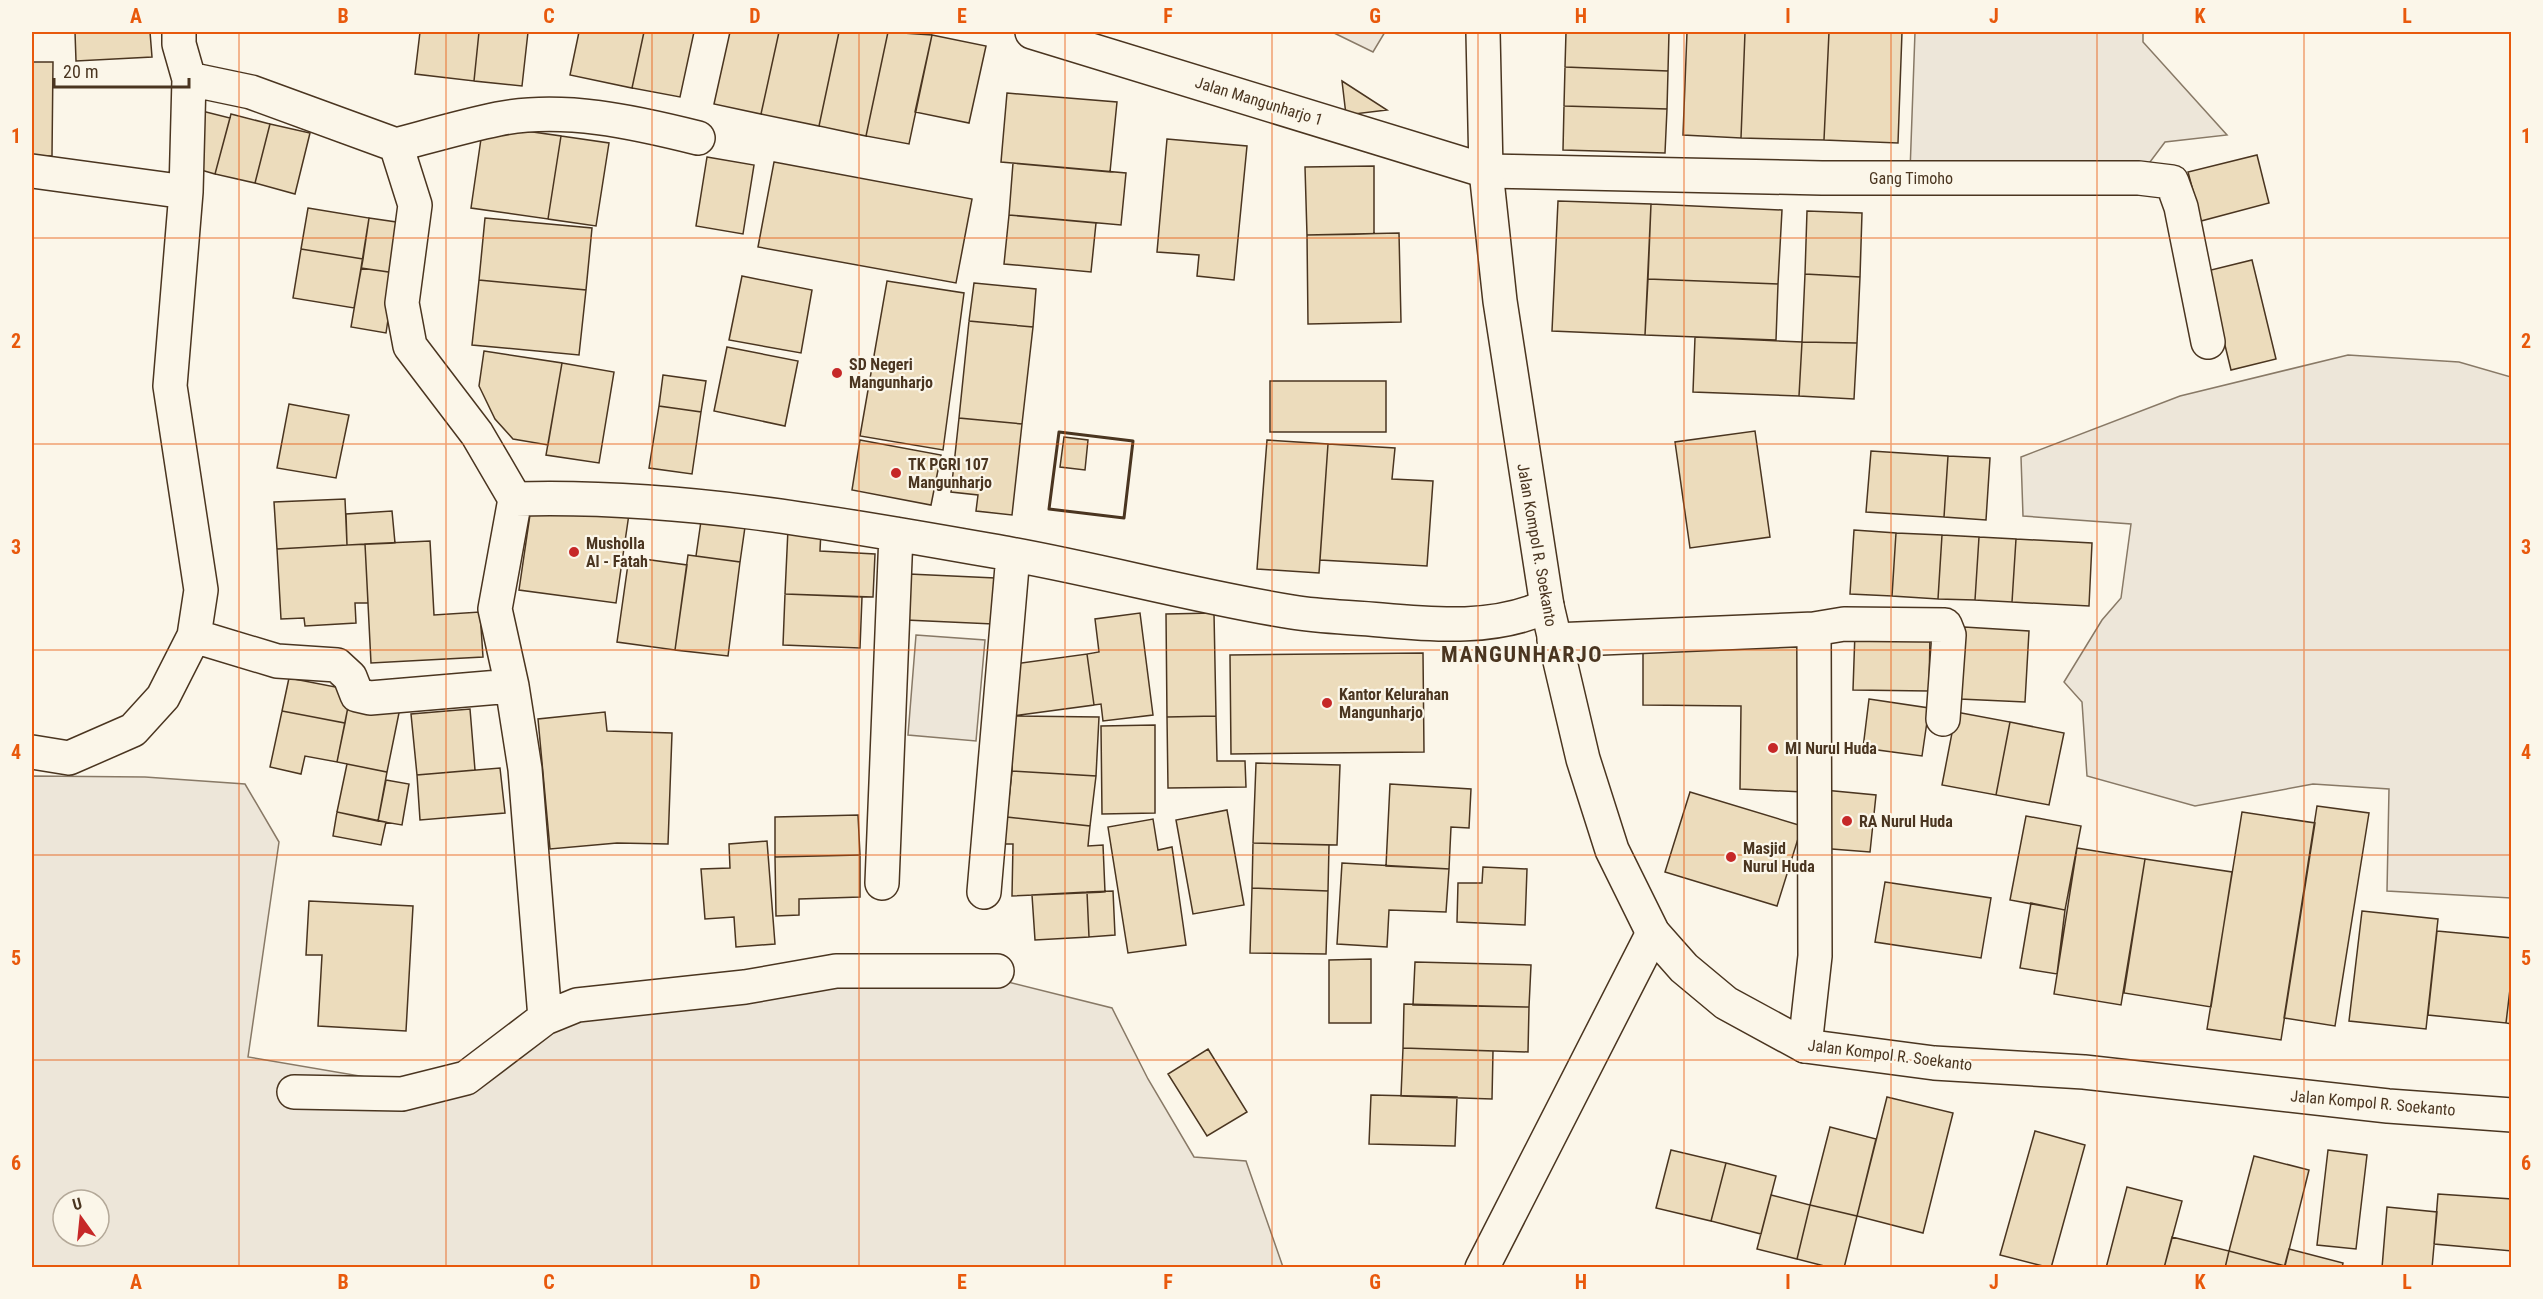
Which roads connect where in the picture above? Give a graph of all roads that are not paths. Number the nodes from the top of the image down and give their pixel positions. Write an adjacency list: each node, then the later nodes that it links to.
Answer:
1 (179, 32): 4 (street)
2 (1032, 32): 8 (street, Jalan Mangunharjo 1)
3 (1483, 32): 8 (street, Jalan Kompol R. Soekanto)
4 (189, 79): 6 (street); 9 (street)
5 (698, 138): 6 (street)
6 (396, 145): 11 (street)
7 (32, 171): 9 (street)
8 (1486, 171): 10 (street, Gang Timoho); 14 (street, Jalan Kompol R. Soekanto)
9 (186, 192): 16 (street)
10 (2208, 342)
11 (515, 499): 12 (street); 18 (street)
12 (896, 534): 13 (street); 21 (street)
13 (1013, 555): 14 (street); 22 (street)
14 (1547, 606): 17 (street, Jalan Kompol R. Soekanto)
15 (1814, 629): 17 (street); 19 (street); 26 (street)
16 (194, 636): 18 (street); 20 (street)
17 (1554, 640): 23 (street, Jalan Kompol R. Soekanto)
18 (512, 687): 25 (street)
19 (1943, 719)
20 (32, 752)
21 (882, 883)
22 (984, 892)
23 (1653, 933): 26 (street, Jalan Kompol R. Soekanto); 29 (street)
24 (997, 971): 25 (street)
25 (545, 1018): 27 (street)
26 (1805, 1046): 28 (street, Jalan Kompol R. Soekanto)
27 (294, 1092)
28 (2511, 1115)
29 (1482, 1268)

